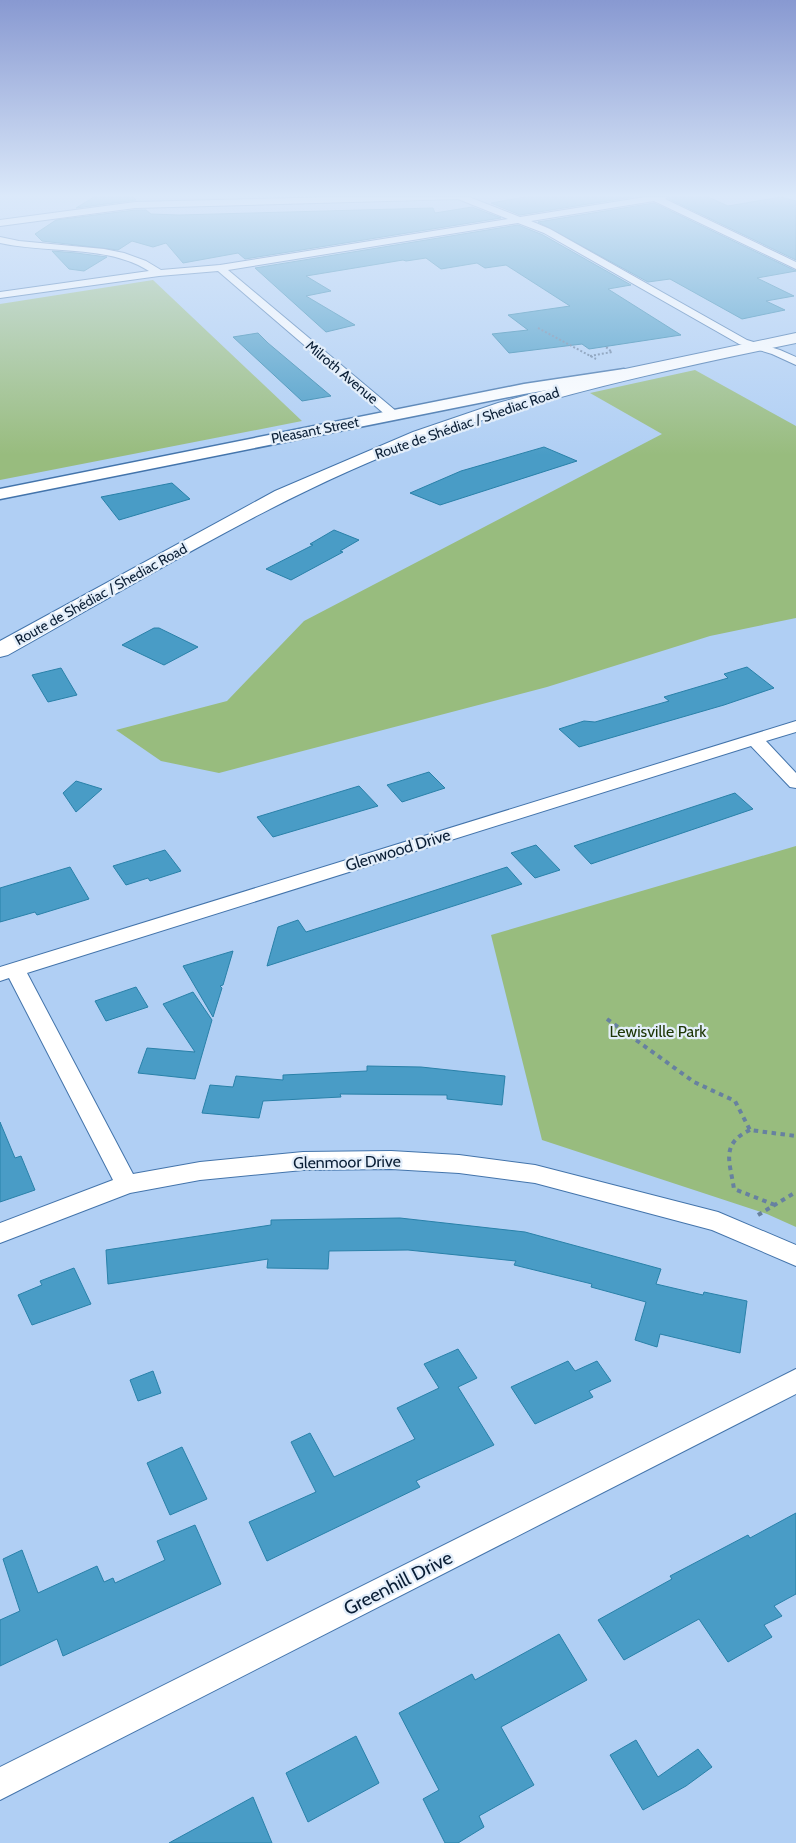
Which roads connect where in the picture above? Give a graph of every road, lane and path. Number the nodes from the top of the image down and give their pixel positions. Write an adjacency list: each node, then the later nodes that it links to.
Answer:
1 (87, 283): 4 (street)
2 (238, 283): 13 (street, Milroth Avenue)
3 (638, 283): 7 (street)
4 (0, 295)
5 (538, 328): 9 (path)
6 (796, 338): 7 (main road, Route de Shédiac / Shediac Road)
7 (757, 346): 11 (street); 12 (main road, Route de Shédiac / Shediac Road)
8 (606, 347): 9 (path)
9 (590, 356): 10 (path)
10 (597, 359)
11 (796, 362)
12 (631, 372): 13 (street, Pleasant Street); 14 (main road, Route de Shédiac / Shediac Road)
13 (392, 414): 14 (street, Milroth Avenue); 15 (street, Pleasant Street)
14 (419, 436): 16 (main road, Route de Shédiac / Shediac Road)
15 (0, 494)
16 (0, 650)
17 (796, 726): 18 (street, Glenwood Drive)
18 (754, 739): 19 (street); 20 (street, Glenwood Drive)
19 (796, 783)
20 (8, 971): 24 (street)
21 (607, 1019): 22 (path)
22 (750, 1130): 23 (path); 26 (path)
23 (796, 1136)
24 (126, 1184): 27 (street, Glenmoor Drive); 28 (street, Glenmoor Drive)
25 (796, 1192): 26 (path)
26 (775, 1205): 27 (path)
27 (734, 1229): 29 (street, Glenmoor Drive)
28 (0, 1233)
29 (796, 1256)
30 (796, 1381): 31 (street, Greenhill Drive)
31 (0, 1784)

